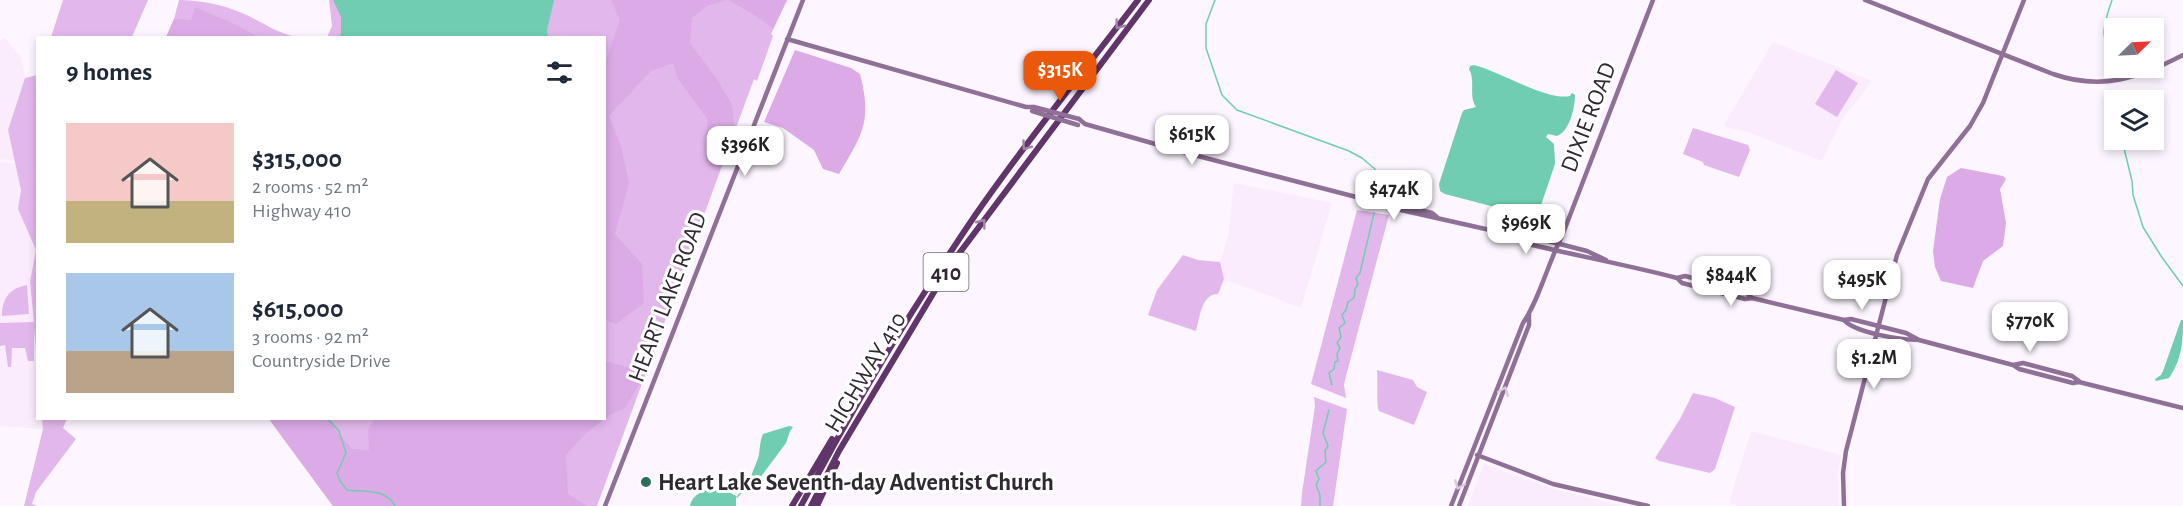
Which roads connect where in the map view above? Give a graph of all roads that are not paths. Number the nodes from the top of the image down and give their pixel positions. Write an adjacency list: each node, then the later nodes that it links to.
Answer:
1 (802, 0): 7 (main road, HEART LAKE ROAD)
2 (1138, 0): 24 (highway, HIGHWAY 410 / 410, one-way to 24)
3 (1149, 0): 25 (highway, HIGHWAY 410 / 410, one-way to 3)
4 (1653, 0): 11 (main road, DIXIE ROAD)
5 (1865, 0): 8 (main road)
6 (2024, 0): 8 (main road)
7 (787, 39): 10 (main road, bridge); 28 (main road, HEART LAKE ROAD)
8 (2002, 54): 9 (main road); 20 (main road)
9 (2183, 55)
10 (1521, 237): 11 (main road); 12 (main road)
11 (1558, 244): 12 (main road, DIXIE ROAD); 13 (main road)
12 (1555, 250): 13 (main road); 18 (main road, DIXIE ROAD)
13 (1606, 260): 14 (main road)
14 (1677, 278): 15 (main road); 16 (main road)
15 (1714, 284): 16 (main road); 17 (main road)
16 (1712, 291): 17 (main road)
17 (1752, 298): 19 (main road)
18 (1529, 314): 26 (main road, DIXIE ROAD); 27 (main road, DIXIE ROAD, one-way to 18)
19 (1844, 320): 20 (main road); 21 (main road)
20 (1880, 327): 21 (main road); 22 (main road)
21 (1878, 334): 22 (main road); 36 (main road)
22 (1919, 340): 23 (main road)
23 (2183, 408)
24 (842, 427): 29 (highway); 30 (highway, HIGHWAY 410 / 410)
25 (839, 451): 31 (highway, HIGHWAY 410 / 410); 32 (highway)
26 (1472, 453): 27 (main road); 33 (main road, DIXIE ROAD, one-way to 33)
27 (1478, 456): 34 (main road, DIXIE ROAD); 35 (main road)
28 (605, 506)
29 (792, 506)
30 (801, 506)
31 (811, 506)
32 (817, 506)
33 (1451, 506)
34 (1459, 506)
35 (1648, 506)
36 (1844, 506)

